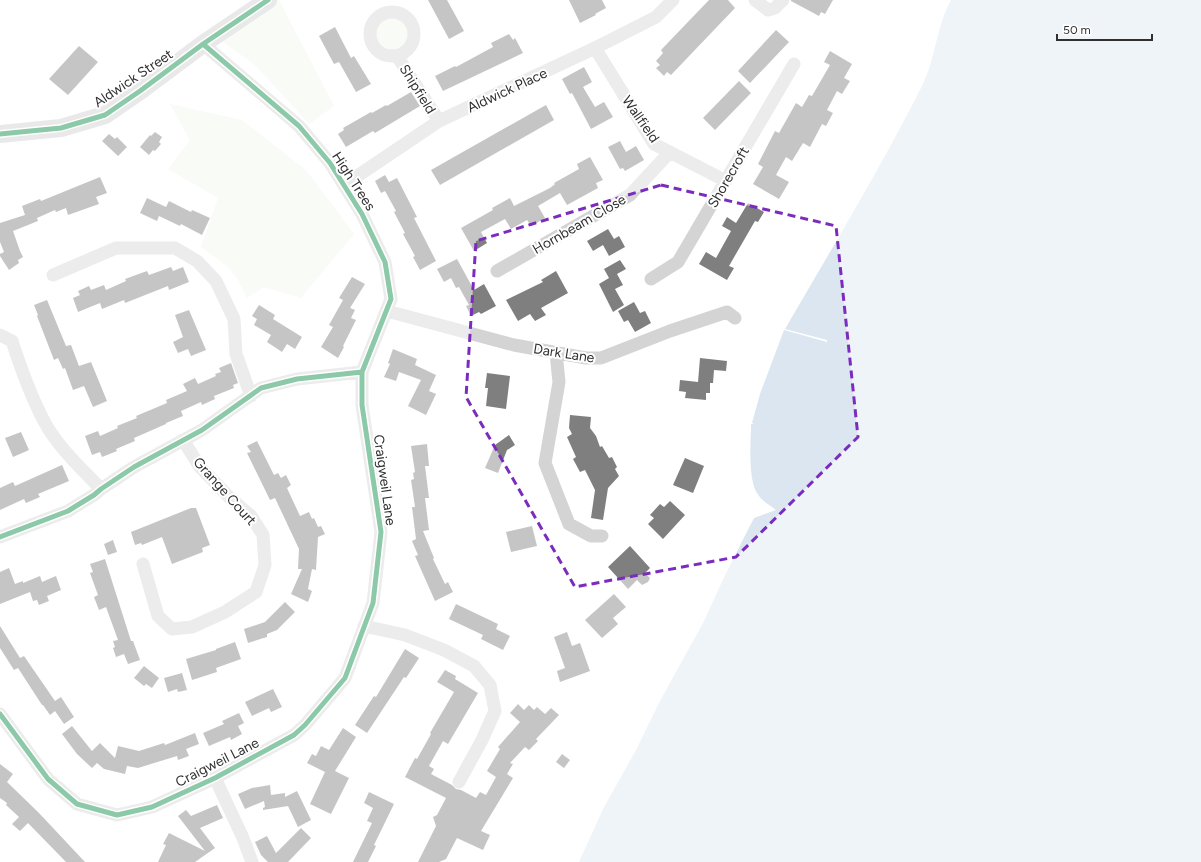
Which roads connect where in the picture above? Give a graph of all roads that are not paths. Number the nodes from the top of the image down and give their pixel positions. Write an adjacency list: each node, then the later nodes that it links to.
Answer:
1 (268, 0): 5 (street, Aldwick Street)
2 (673, 0): 6 (street, Aldwick Place)
3 (755, 0): 4 (street)
4 (783, 0)
5 (204, 44): 10 (street, Aldwick Street); 13 (street, High Trees)
6 (595, 48): 9 (street, Aldwick Place); 11 (street, Wallfield)
7 (397, 56): 9 (street, Shipfield)
8 (794, 64): 12 (street, Shorecroft)
9 (439, 122): 13 (street, Aldwick Place)
10 (0, 134)
11 (670, 152): 12 (street, Wallfield); 14 (street, Hornbeam Close)
12 (726, 181): 16 (street, Shorecroft)
13 (344, 185): 17 (street, High Trees)
14 (498, 271)
15 (53, 275): 22 (street)
16 (652, 279)
17 (387, 311): 20 (street, Dark Lane); 21 (street, High Trees)
18 (735, 318): 20 (street, Dark Lane)
19 (0, 335): 24 (street)
20 (556, 353): 26 (street)
21 (362, 372): 22 (street); 28 (street, Craigweil Lane)
22 (251, 396): 23 (street)
23 (183, 440): 24 (street); 27 (street, Grange Court)
24 (101, 489): 25 (street)
25 (0, 536)
26 (602, 536)
27 (143, 564)
28 (364, 626): 30 (street, Craigweil Lane); 31 (street)
29 (0, 714): 30 (street, Craigweil Lane)
30 (215, 778): 32 (street)
31 (459, 782)
32 (252, 862)

